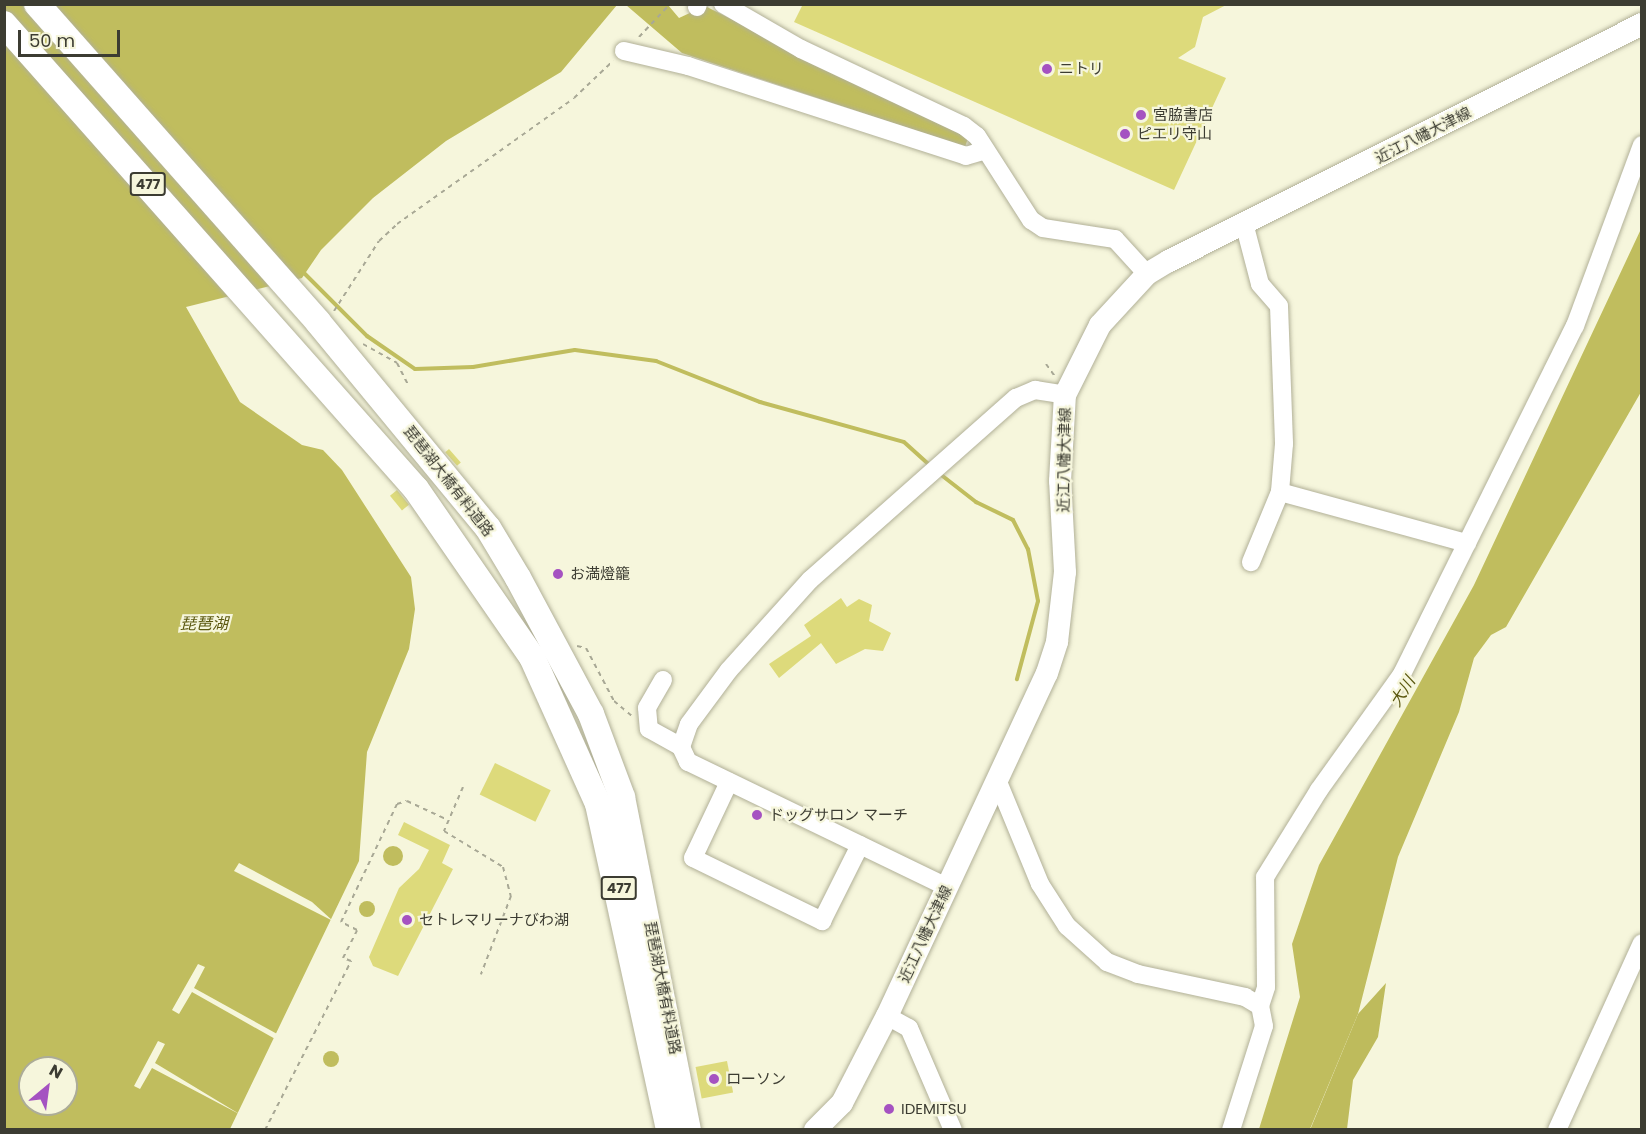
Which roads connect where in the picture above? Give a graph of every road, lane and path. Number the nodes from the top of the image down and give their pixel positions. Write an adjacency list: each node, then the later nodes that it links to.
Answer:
1 (37, 4): 11 (highway, 琵琶湖大橋有料道路 / 477)
2 (670, 4): 6 (path)
3 (723, 4): 8 (street)
4 (4, 24): 34 (highway, 琵琶湖大橋有料道路 / 477)
5 (1641, 24): 9 (main road, 近江八幡大津線)
6 (624, 51): 8 (street); 11 (path)
7 (1641, 145): 17 (street)
8 (982, 151): 10 (street)
9 (1244, 223): 10 (main road, 近江八幡大津線); 16 (street)
10 (1147, 274): 15 (main road, 近江八幡大津線)
11 (331, 317): 35 (highway, 琵琶湖大橋有料道路 / 477)
12 (357, 341): 14 (path)
13 (1046, 364): 15 (path)
14 (408, 385)
15 (1060, 386): 22 (street); 24 (main road, 近江八幡大津線)
16 (1280, 492): 17 (street); 18 (street)
17 (1467, 543): 31 (street)
18 (1251, 562)
19 (576, 645): 21 (path)
20 (663, 680): 22 (street)
21 (636, 717)
22 (681, 747): 23 (street)
23 (729, 782): 27 (street); 27 (street)
24 (998, 782): 28 (main road, 近江八幡大津線); 31 (street)
25 (463, 787): 26 (path)
26 (446, 819): 30 (path); 33 (path)
27 (860, 845): 28 (street)
28 (947, 887): 32 (main road, 近江八幡大津線)
29 (1641, 943): 39 (street)
30 (481, 974)
31 (1260, 1006): 38 (street)
32 (887, 1016): 36 (main road, 近江八幡大津線); 37 (street)
33 (265, 1130)
34 (669, 1130)
35 (688, 1130)
36 (815, 1130)
37 (953, 1130)
38 (1231, 1130)
39 (1557, 1130)

